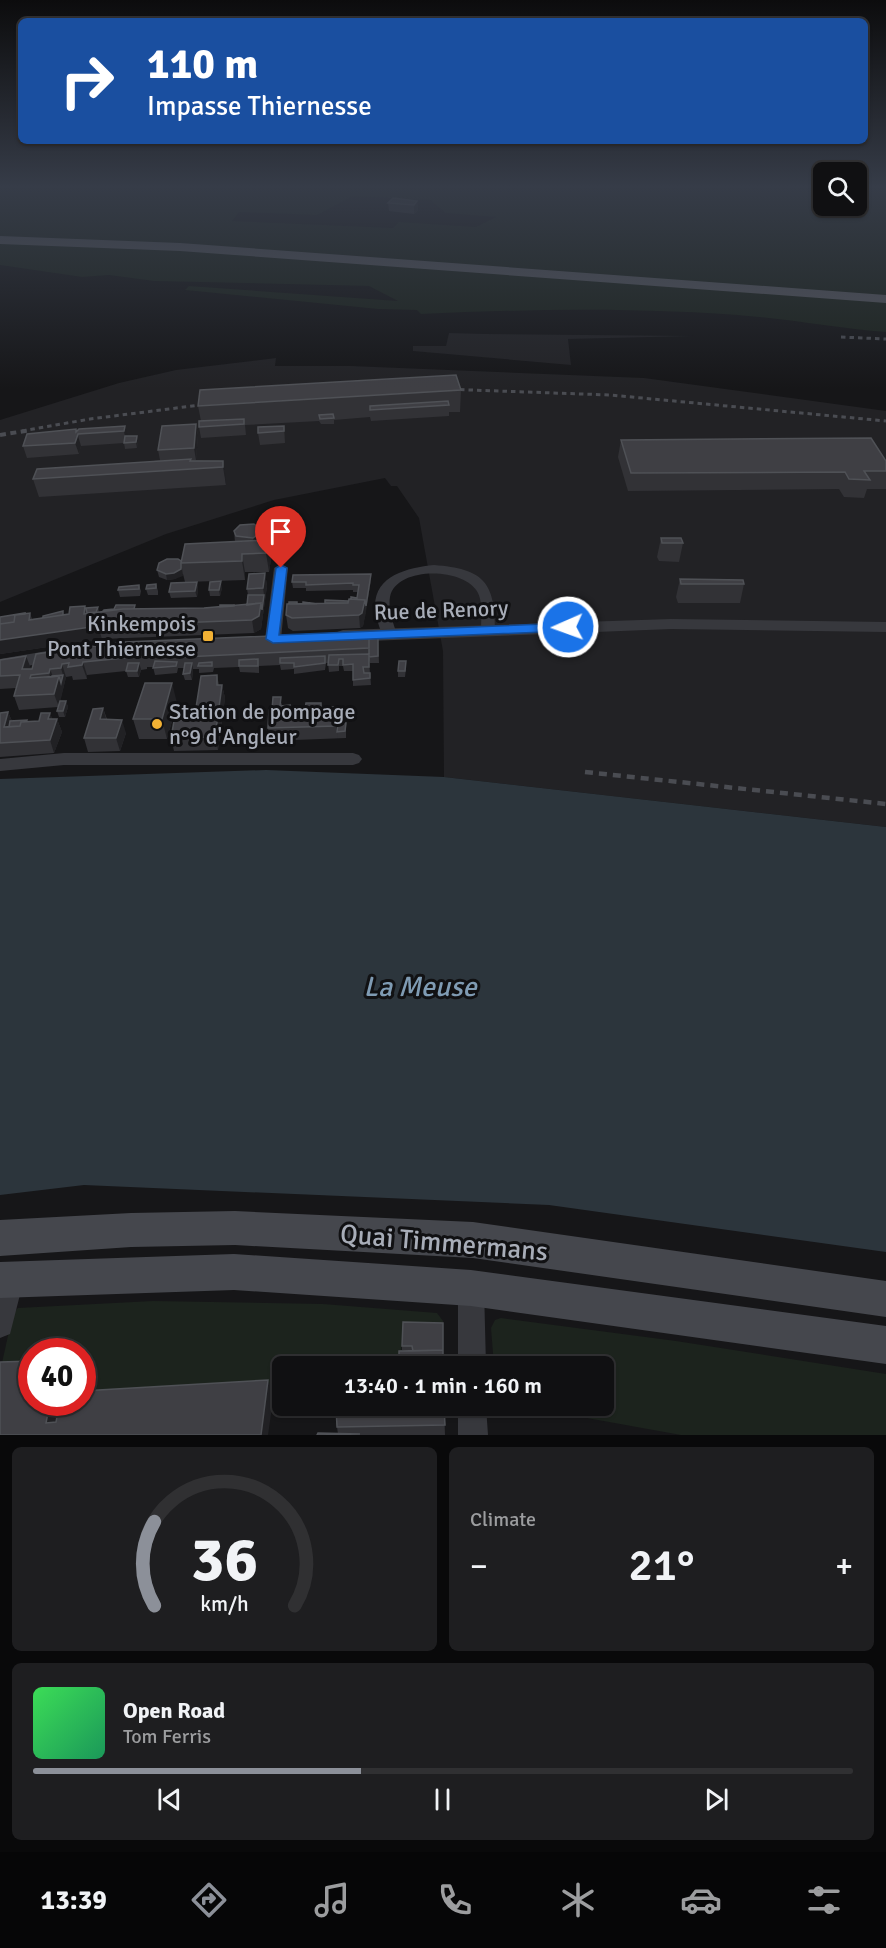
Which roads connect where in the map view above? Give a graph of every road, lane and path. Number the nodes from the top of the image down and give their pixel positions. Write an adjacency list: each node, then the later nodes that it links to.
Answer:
1 (288, 255): 2 (main road)
2 (886, 299)
3 (281, 568): 9 (street)
4 (886, 627): 5 (street, Rue de Renory)
5 (488, 630): 6 (street, Rue de Renory); 6 (street)
6 (389, 634): 7 (street, Rue de Renory)
7 (331, 637)
8 (296, 638): 9 (street)
9 (267, 639)
10 (76, 653): 11 (street)
11 (0, 665)
12 (353, 759): 13 (street)
13 (0, 765)
14 (0, 1238): 17 (main road, Quai Timmermans)
15 (6, 1279): 16 (main road, Quai Timmermans); 18 (street)
16 (471, 1288): 19 (main road, Quai Timmermans); 20 (street)
17 (886, 1299)
18 (0, 1324)
19 (886, 1345)
20 (472, 1356)
21 (472, 1416): 22 (street)
22 (472, 1435)

